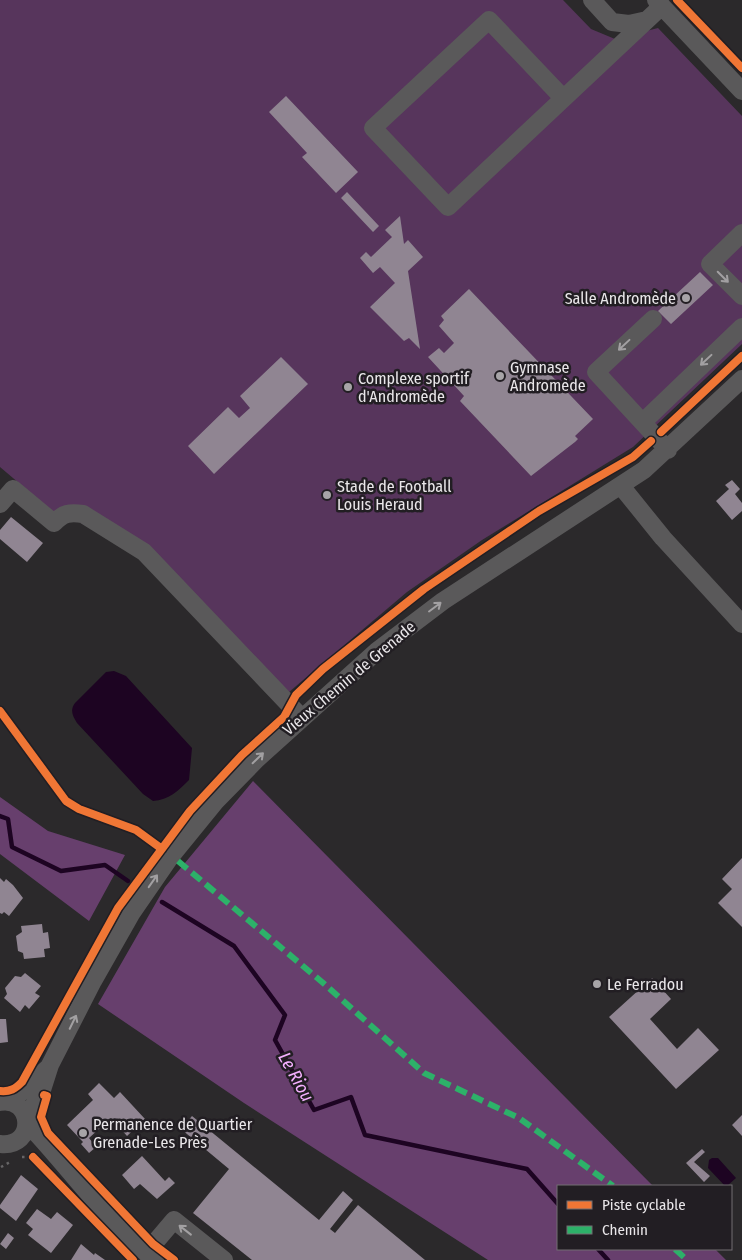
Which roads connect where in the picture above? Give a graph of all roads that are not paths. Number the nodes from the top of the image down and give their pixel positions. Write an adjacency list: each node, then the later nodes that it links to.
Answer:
1 (592, 0): 3 (street)
2 (659, 3): 3 (street); 4 (street)
3 (647, 20): 5 (street)
4 (742, 90)
5 (564, 98): 5 (street)
6 (742, 234): 7 (street, one-way to 7)
7 (742, 296)
8 (653, 319): 11 (street, one-way to 11)
9 (742, 327): 11 (street, one-way to 11)
10 (742, 379): 12 (street, Vieux Chemin de Grenade)
11 (643, 422): 12 (street)
12 (668, 450): 13 (street, Vieux Chemin de Grenade)
13 (621, 486): 15 (street); 16 (street, Vieux Chemin de Grenade, one-way to 13)
14 (0, 504): 16 (street)
15 (742, 624)
16 (301, 717): 17 (street, Vieux Chemin de Grenade, one-way to 16)
17 (50, 1066): 18 (street, Vieux Chemin de Grenade); 19 (street, Vieux Chemin de Grenade)
18 (5, 1102): 19 (street)
19 (27, 1121): 20 (street, Vieux Chemin de Grenade); 21 (street)
20 (6, 1145): 21 (street)
21 (61, 1163): 22 (street)
22 (151, 1256): 23 (street, one-way to 22)
23 (224, 1260)

